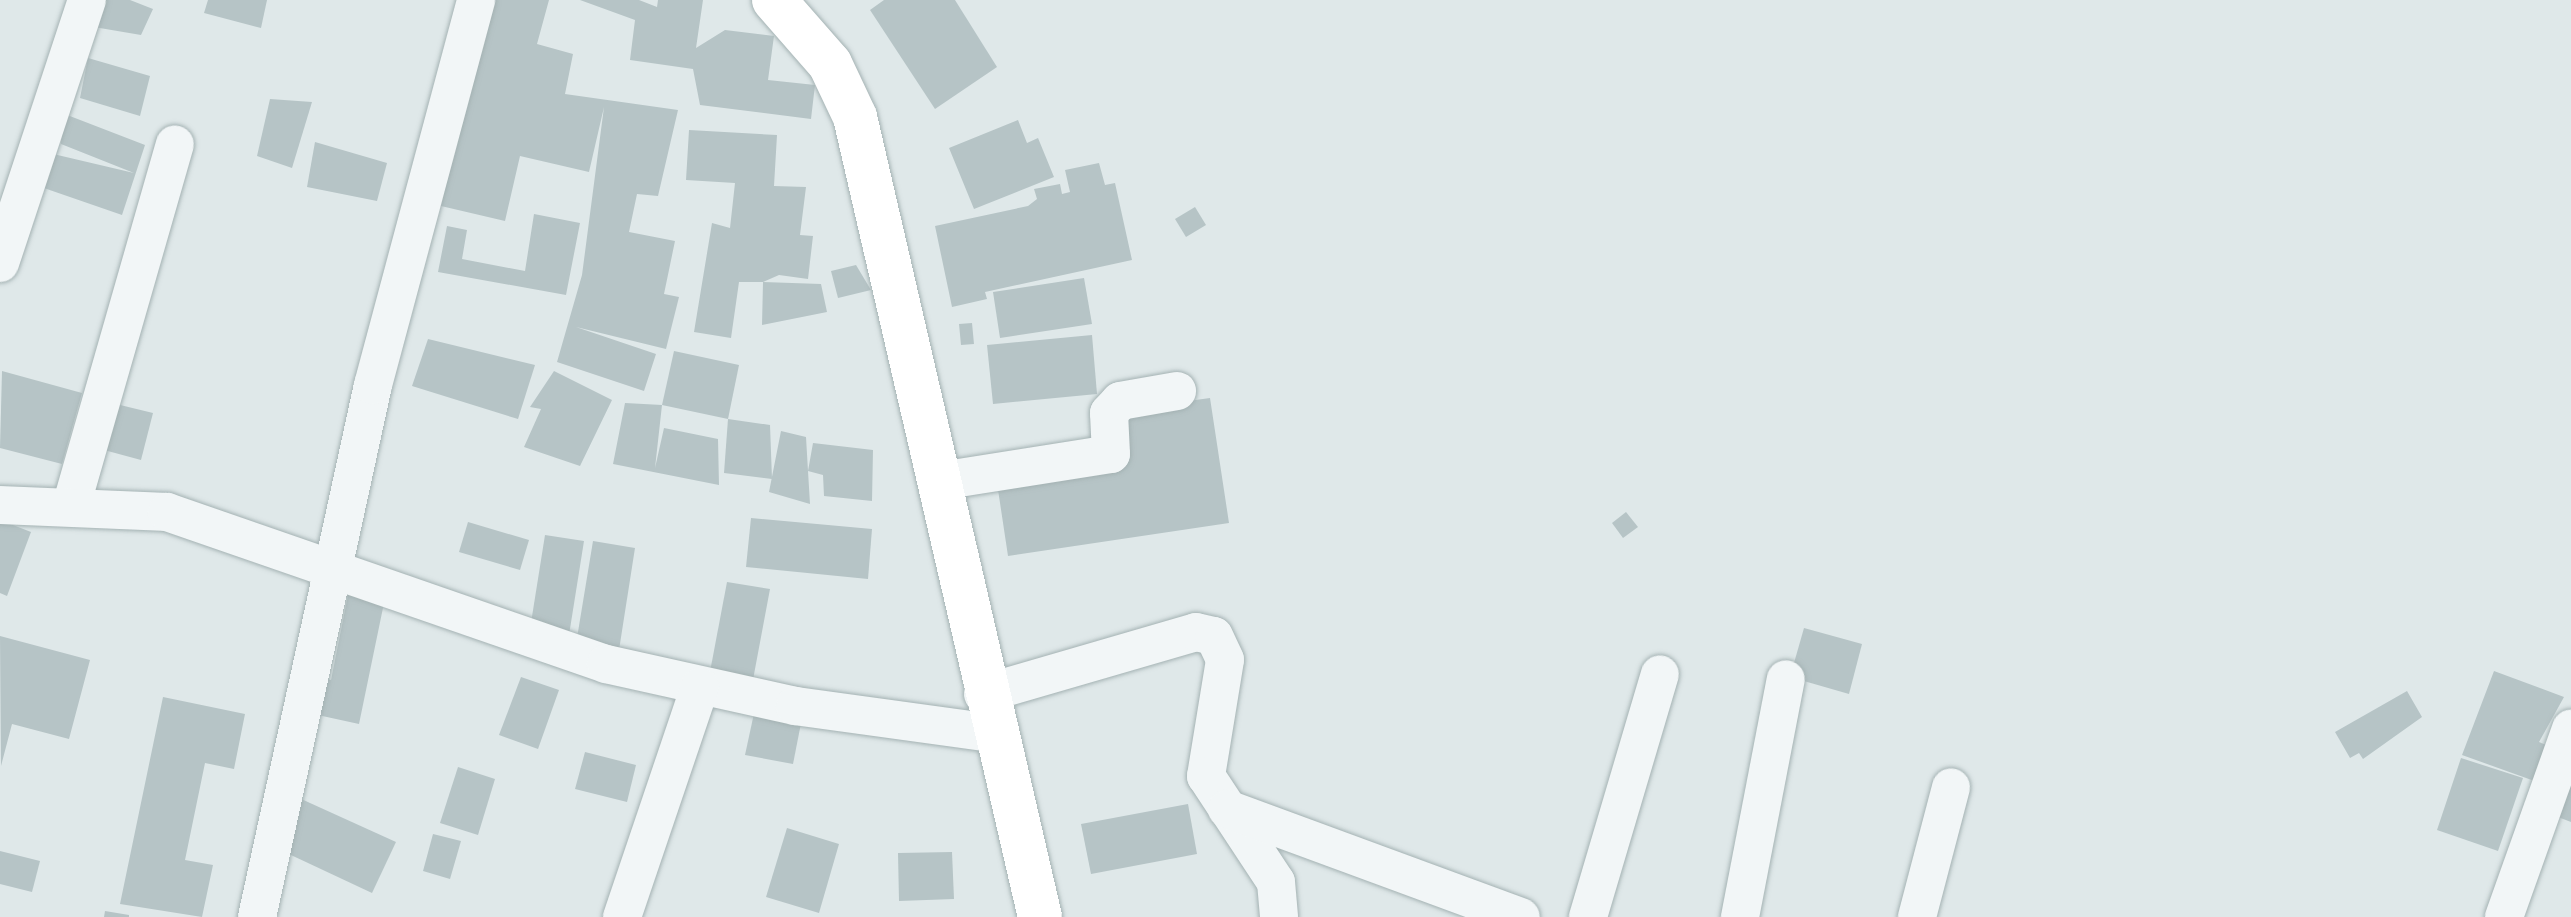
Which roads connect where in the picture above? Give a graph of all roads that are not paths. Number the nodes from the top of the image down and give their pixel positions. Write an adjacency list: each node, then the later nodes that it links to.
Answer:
1 (87, 0): 5 (street)
2 (476, 0): 10 (street)
3 (774, 0): 7 (main road)
4 (175, 144): 8 (street)
5 (0, 263)
6 (1177, 391): 7 (street)
7 (940, 481): 14 (main road)
8 (72, 503): 9 (street); 10 (street)
9 (0, 505)
10 (332, 564): 13 (street); 18 (street)
11 (1660, 674): 23 (street)
12 (1786, 679): 24 (street)
13 (700, 687): 14 (street); 19 (street)
14 (987, 713): 17 (street); 20 (main road)
15 (2571, 729): 26 (street)
16 (1951, 787): 25 (street)
17 (1225, 809): 21 (street); 22 (street)
18 (257, 917)
19 (622, 917)
20 (1040, 917)
21 (1279, 917)
22 (1521, 917)
23 (1588, 917)
24 (1740, 917)
25 (1917, 917)
26 (2504, 917)

